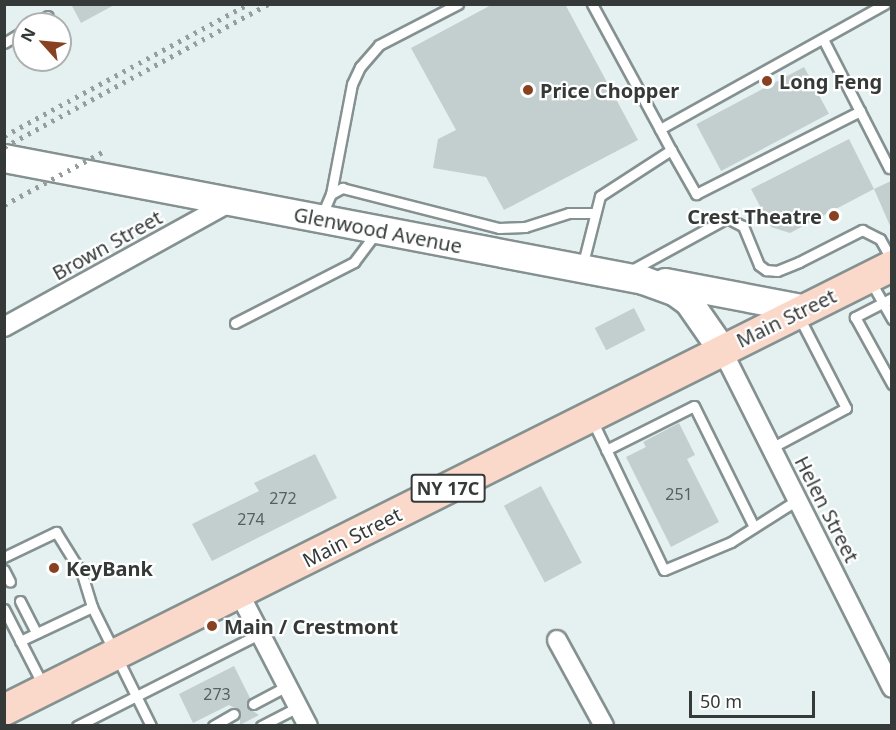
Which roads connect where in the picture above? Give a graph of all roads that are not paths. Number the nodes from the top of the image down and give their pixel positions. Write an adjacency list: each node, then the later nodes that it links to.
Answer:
1 (458, 4): 10 (lane)
2 (592, 4): 6 (lane)
3 (885, 4): 4 (lane)
4 (823, 39): 5 (lane); 6 (lane)
5 (860, 111): 7 (lane); 9 (lane)
6 (660, 129): 7 (lane)
7 (671, 150): 12 (lane)
8 (4, 158): 11 (street, Glenwood Avenue)
9 (889, 168)
10 (331, 194): 12 (lane); 13 (lane)
11 (230, 202): 13 (street, Glenwood Avenue); 22 (street, Brown Street)
12 (594, 213): 16 (lane)
13 (320, 219): 14 (street, Glenwood Avenue)
14 (378, 230): 16 (street, Glenwood Avenue); 21 (lane)
15 (884, 268): 17 (lane); 18 (lane); 19 (main road, Main Street / NY 17C)
16 (581, 269): 17 (street, Glenwood Avenue)
17 (632, 278): 19 (street); 23 (street, Glenwood Avenue)
18 (887, 300): 20 (lane); 24 (lane)
19 (801, 311): 23 (main road, Main Street / NY 17C); 26 (lane)
20 (891, 319)
21 (235, 323)
22 (4, 327)
23 (722, 350): 25 (main road, Main Street / NY 17C); 26 (street, Helen Street)
24 (891, 384)
25 (590, 416): 27 (lane); 33 (main road, Main Street / NY 17C)
26 (771, 448): 28 (street, Helen Street)
27 (606, 450): 29 (lane); 29 (lane)
28 (797, 500): 29 (lane); 43 (street, Helen Street)
29 (754, 527)
30 (4, 557): 35 (lane)
31 (4, 570): 32 (lane)
32 (10, 582)
33 (239, 593): 38 (street); 41 (main road, Main Street / NY 17C)
34 (20, 601): 37 (lane)
35 (92, 607): 37 (lane); 41 (lane)
36 (4, 609): 40 (lane)
37 (36, 633): 40 (lane)
38 (259, 634): 42 (street); 45 (lane)
39 (557, 640): 55 (street)
40 (20, 641): 44 (lane)
41 (117, 654): 44 (main road, Main Street / NY 17C); 45 (lane)
42 (287, 686): 46 (lane); 47 (street)
43 (891, 688)
44 (45, 690): 48 (main road, Main Street / NY 17C)
45 (136, 696): 50 (lane); 51 (lane)
46 (253, 704)
47 (298, 706): 53 (lane); 54 (street)
48 (4, 710)
49 (234, 714): 52 (lane)
50 (77, 726)
51 (151, 726)
52 (213, 726)
53 (261, 726)
54 (308, 726)
55 (604, 726)

